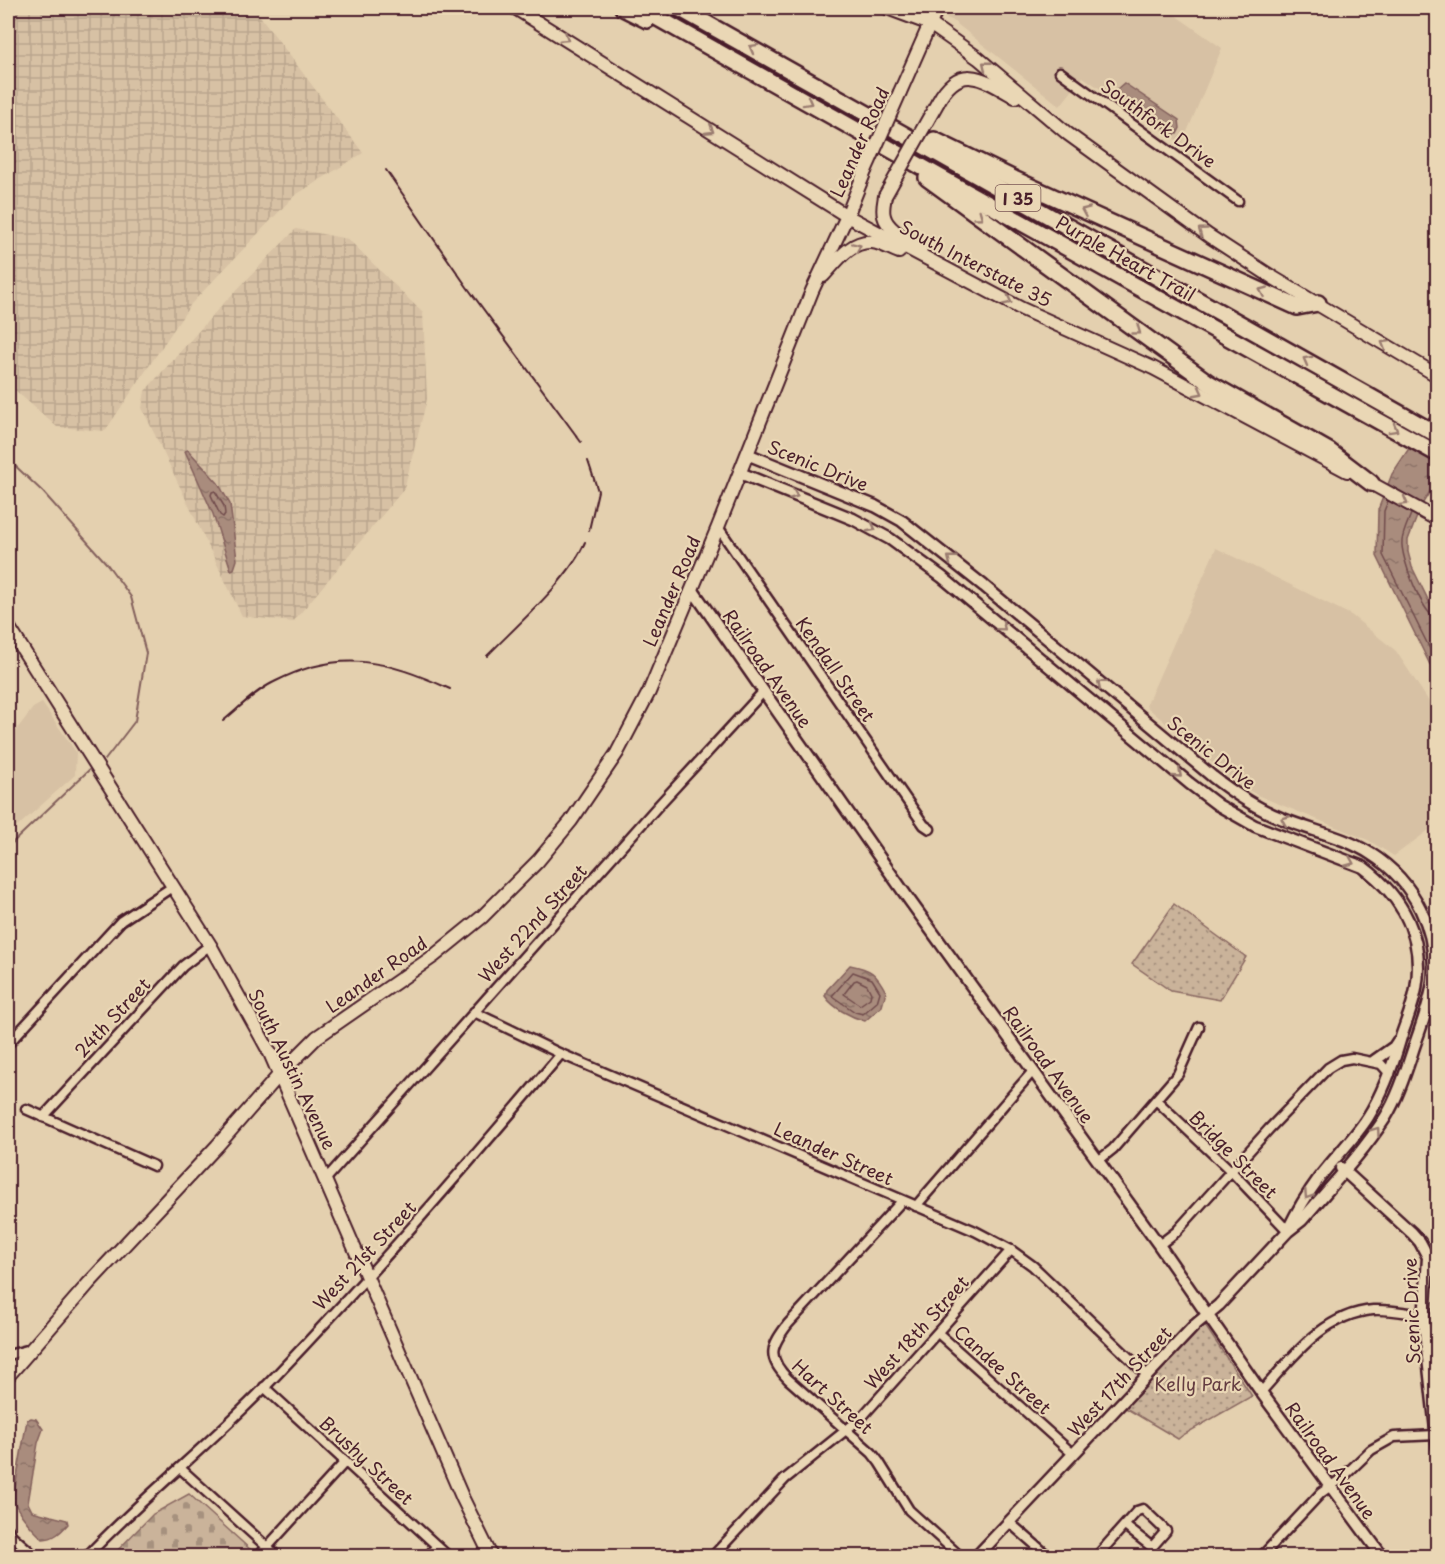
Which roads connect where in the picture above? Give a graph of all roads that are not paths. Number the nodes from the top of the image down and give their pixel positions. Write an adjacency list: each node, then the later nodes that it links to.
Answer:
1 (515, 8): 14 (main road, South Interstate 35, one-way to 14)
2 (623, 8): 8 (highway)
3 (640, 8): 8 (highway, Purple Heart Trail / I 35)
4 (679, 8): 9 (highway, Purple Heart Trail / I 35, one-way to 4)
5 (887, 8): 7 (main road)
6 (937, 8): 7 (main road, Leander Road)
7 (930, 24): 11 (main road, one-way to 7); 14 (main road, Leander Road, bridge)
8 (720, 52): 12 (highway, Purple Heart Trail / I 35, one-way to 12)
9 (782, 65): 17 (highway, one-way to 9); 19 (highway, Purple Heart Trail / I 35, one-way to 9)
10 (1060, 72): 13 (street, Southfork Drive)
11 (1047, 116): 15 (main road, bridge); 17 (main road, one-way to 11)
12 (920, 165): 21 (highway, Purple Heart Trail / I 35, one-way to 21); 23 (highway, one-way to 23)
13 (1238, 201)
14 (847, 216): 15 (main road, South Interstate 35); 16 (main road, Leander Road)
15 (956, 275): 16 (main road, one-way to 15); 23 (main road, South Interstate 35, one-way to 23)
16 (814, 285): 20 (main road, Leander Road)
17 (1318, 303): 18 (main road, one-way to 17)
18 (1436, 375)
19 (1437, 435)
20 (747, 454): 22 (main road, Leander Road); 25 (street, Scenic Drive)
21 (1437, 454)
22 (740, 473): 26 (main road, Leander Road); 27 (street, Scenic Drive, one-way to 27)
23 (1371, 483): 24 (main road, South Interstate 35, one-way to 24)
24 (1437, 520)
25 (902, 521): 27 (street); 28 (street, Scenic Drive, one-way to 25)
26 (718, 527): 29 (main road, Leander Road); 41 (street, Kendall Street)
27 (890, 539): 30 (street, Scenic Drive)
28 (973, 576): 30 (street); 32 (street, Scenic Drive)
29 (692, 590): 34 (street, Railroad Avenue); 51 (main road, Leander Road)
30 (960, 592): 33 (street, Scenic Drive, one-way to 33)
31 (8, 626): 42 (main road, South Austin Avenue)
32 (1073, 661): 33 (street); 35 (street, Scenic Drive, one-way to 32)
33 (1061, 676): 36 (street, Scenic Drive)
34 (764, 691): 44 (street, West 22nd Street); 50 (street, Railroad Avenue)
35 (1146, 721): 36 (street); 37 (street, Scenic Drive)
36 (1134, 736): 38 (street, Scenic Drive, one-way to 38)
37 (1214, 777): 38 (street); 39 (street, Scenic Drive)
38 (1200, 792): 40 (street, Scenic Drive)
39 (1264, 810): 40 (street); 60 (street, Scenic Drive, one-way to 39)
40 (1255, 826): 46 (street, Scenic Drive, one-way to 46)
41 (930, 829)
42 (172, 887): 43 (main road, South Austin Avenue); 47 (street)
43 (210, 945): 51 (main road, South Austin Avenue); 55 (street, 24th Street)
44 (474, 1012): 48 (street, Leander Street); 61 (street, West 22nd Street)
45 (1199, 1027): 53 (street)
46 (1403, 1033): 49 (street); 52 (street, Scenic Drive)
47 (8, 1044)
48 (561, 1054): 62 (street, Leander Street); 67 (street, West 21st Street)
49 (1374, 1061): 52 (street); 59 (street)
50 (1033, 1071): 56 (street, Railroad Avenue); 63 (street)
51 (280, 1074): 61 (main road, South Austin Avenue); 71 (main road, Leander Road)
52 (1390, 1074): 57 (street, Scenic Drive)
53 (1156, 1100): 56 (street); 59 (street, Bridge Street)
54 (26, 1109): 55 (street)
55 (43, 1117): 58 (street)
56 (1098, 1161): 65 (street, Railroad Avenue)
57 (1334, 1162): 60 (street, Scenic Drive); 64 (street, West 17th Street, one-way to 64)
58 (154, 1166)
59 (1231, 1171): 64 (street, Bridge Street); 65 (street)
60 (1344, 1171): 64 (street, West 17th Street); 69 (street, Scenic Drive)
61 (326, 1179): 67 (main road, South Austin Avenue)
62 (902, 1201): 63 (street, Leander Street); 77 (street, Hart Street)
63 (916, 1206): 66 (street, Leander Street)
64 (1288, 1231): 68 (street, West 17th Street)
65 (1159, 1245): 68 (street, Railroad Avenue)
66 (1011, 1250): 70 (street, West 18th Street); 73 (street, Leander Street)
67 (368, 1277): 75 (street, West 21st Street); 95 (main road, South Austin Avenue)
68 (1208, 1314): 73 (street, West 17th Street); 76 (street, Railroad Avenue)
69 (1424, 1315): 76 (street); 78 (street, Scenic Drive)
70 (938, 1333): 77 (street, West 18th Street); 80 (street, Candee Street)
71 (31, 1349): 72 (street); 74 (main road, Leander Road)
72 (8, 1355)
73 (1147, 1375): 80 (street, West 17th Street)
74 (8, 1376)
75 (264, 1387): 81 (street, Brushy Street); 82 (street, West 21st Street)
76 (1261, 1392): 83 (street, Railroad Avenue)
77 (848, 1430): 96 (street, West 18th Street); 97 (street, Hart Street)
78 (1436, 1435): 79 (street, Scenic Drive); 83 (street)
79 (1437, 1448)
80 (1073, 1454): 84 (street, West 17th Street)
81 (345, 1462): 87 (street, Brushy Street); 88 (street)
82 (180, 1468): 88 (street); 90 (street, West 21st Street)
83 (1329, 1486): 101 (street); 102 (street, Railroad Avenue)
84 (1010, 1522): 98 (street, West 17th Street); 99 (street)
85 (1125, 1526): 85 (street); 100 (street)
86 (8, 1529): 89 (street)
87 (437, 1546): 93 (street); 94 (street, Brushy Street)
88 (267, 1547): 91 (street); 92 (street)
89 (34, 1557)
90 (87, 1557)
91 (259, 1557)
92 (277, 1557)
93 (428, 1557)
94 (448, 1557)
95 (491, 1557)
96 (712, 1557)
97 (960, 1557)
98 (977, 1557)
99 (1048, 1557)
100 (1097, 1557)
101 (1262, 1557)
102 (1382, 1557)

